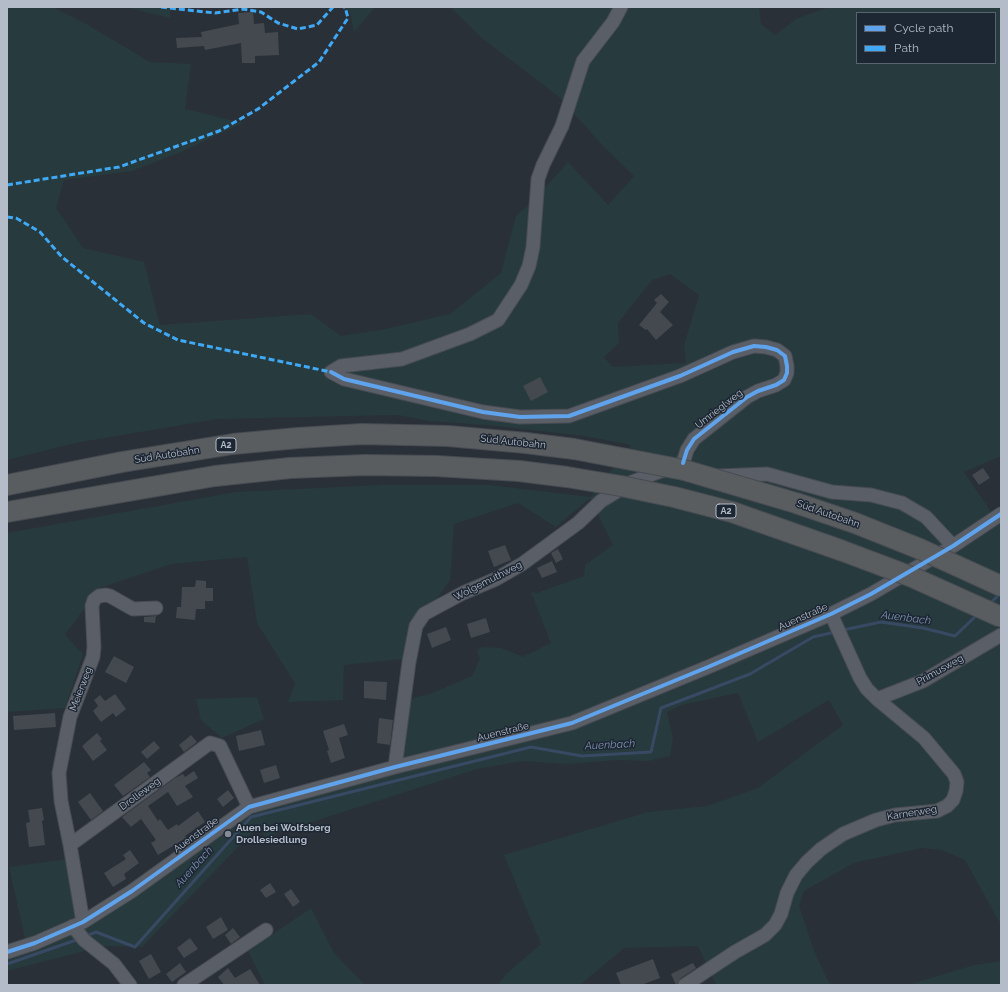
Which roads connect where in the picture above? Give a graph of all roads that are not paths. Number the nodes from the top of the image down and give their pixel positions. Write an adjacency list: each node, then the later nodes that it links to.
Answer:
1 (621, 7): 2 (street, Umrieglweg)
2 (683, 463): 6 (street); 13 (street, Wolgemuthweg)
3 (7, 485): 7 (highway, Süd Autobahn / A2, bridge)
4 (7, 512): 10 (highway, A2, bridge)
5 (1001, 514): 6 (street, Auenstraße)
6 (953, 546): 9 (street, Auenstraße)
7 (1001, 586)
8 (156, 608): 15 (street, Meierweg)
9 (831, 614): 12 (street, Karnerweg); 13 (street, Auenstraße)
10 (1001, 617)
11 (1001, 635): 12 (street, Primusweg)
12 (877, 699): 21 (street, Karnerweg)
13 (394, 767): 14 (street, Auenstraße)
14 (249, 807): 15 (street, Drolleweg); 16 (street, Auenstraße)
15 (70, 845): 16 (street)
16 (80, 930): 18 (street, Auenstraße); 19 (street)
17 (266, 930): 20 (street)
18 (7, 952)
19 (130, 985)
20 (184, 985)
21 (685, 985)

